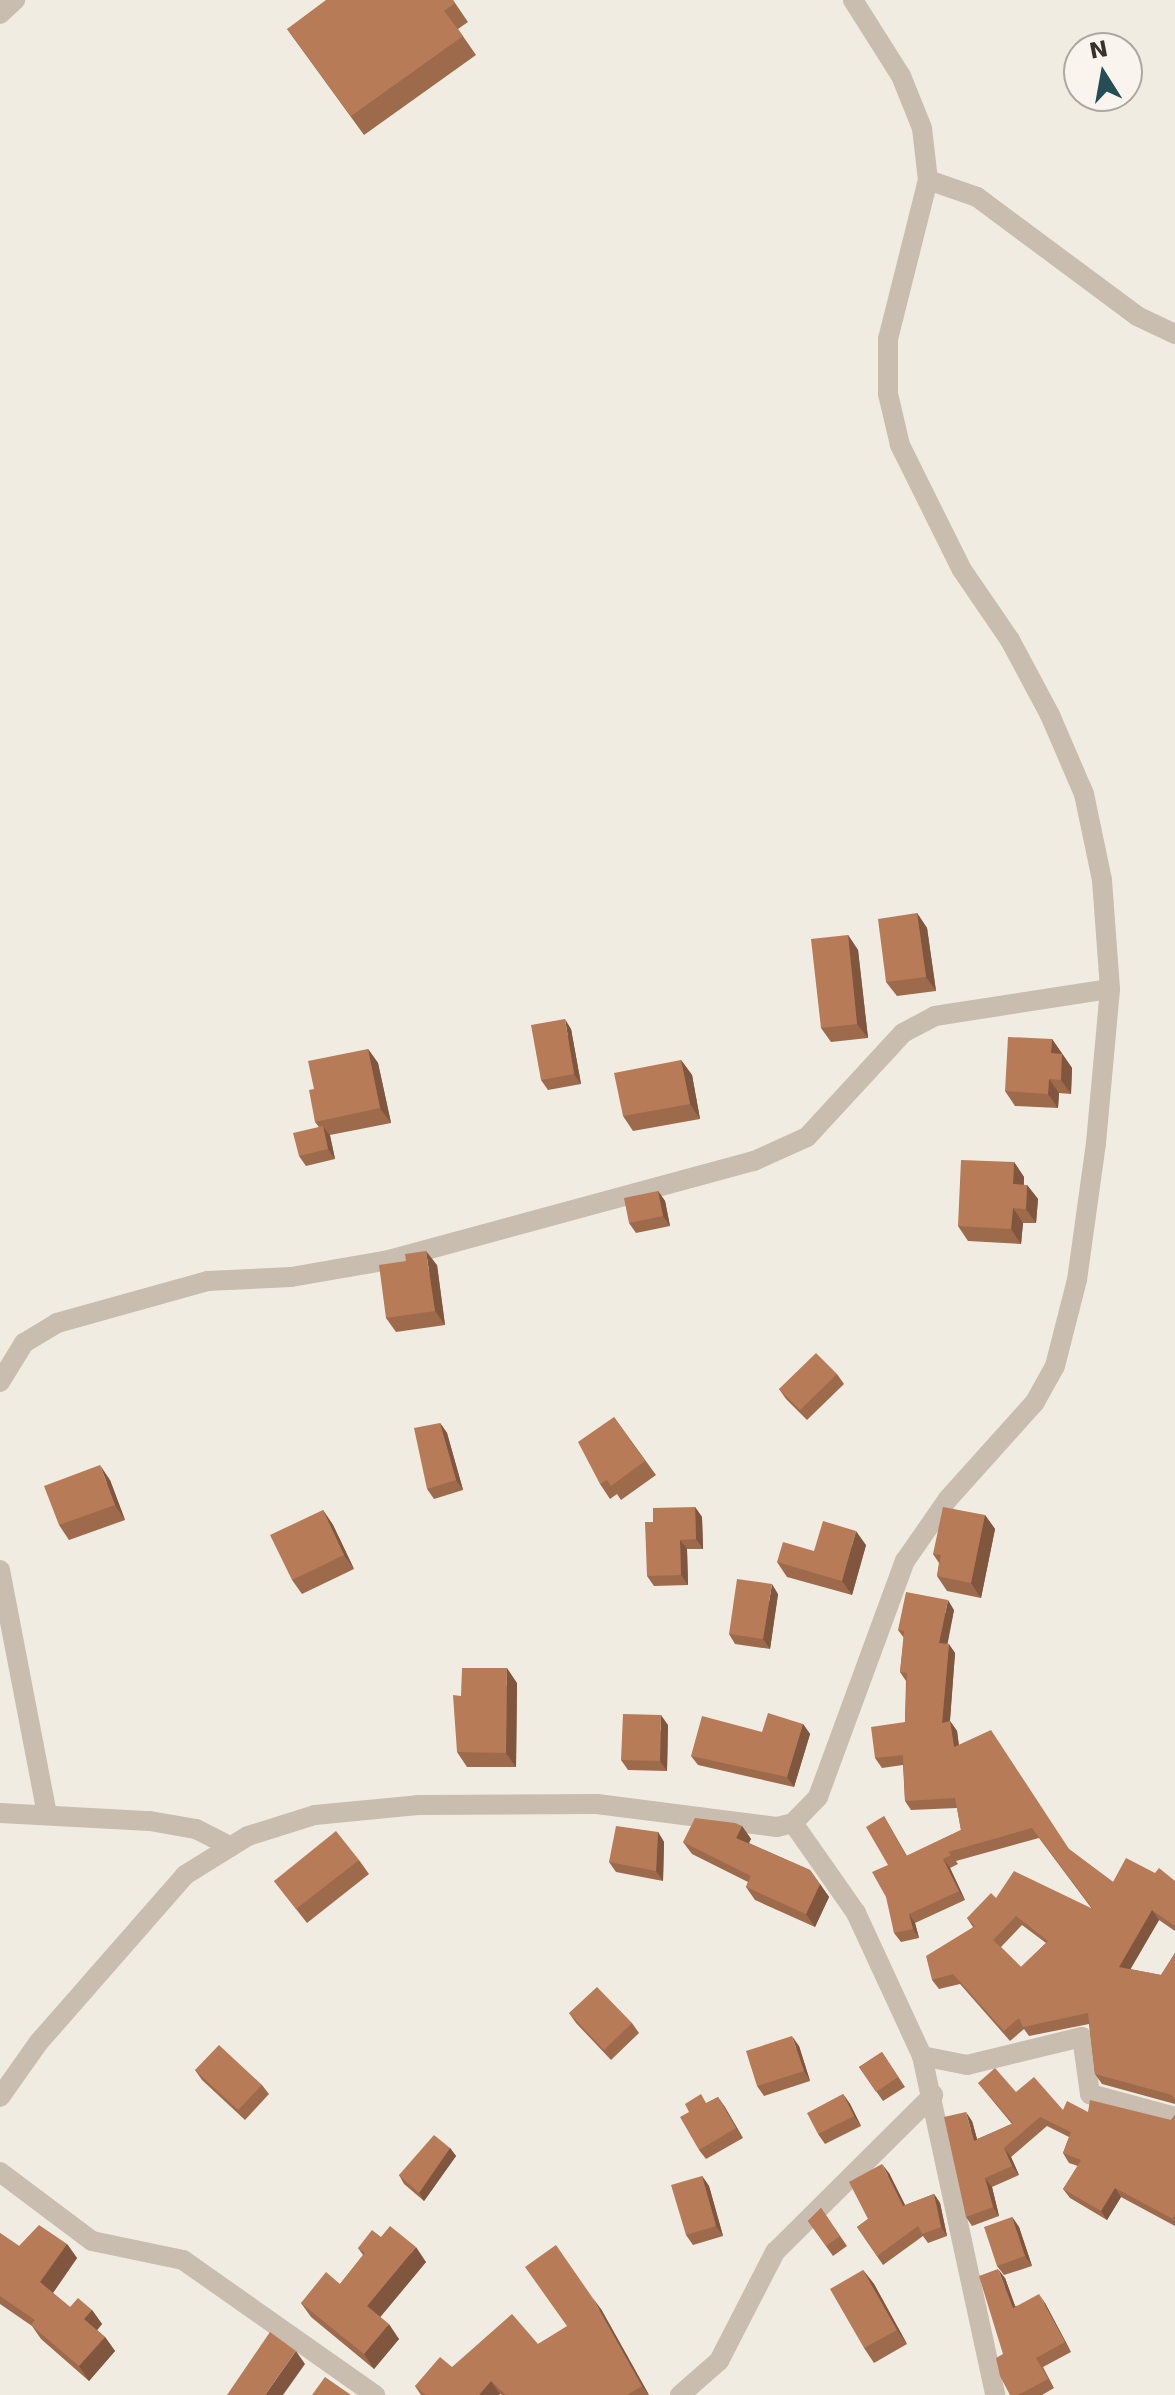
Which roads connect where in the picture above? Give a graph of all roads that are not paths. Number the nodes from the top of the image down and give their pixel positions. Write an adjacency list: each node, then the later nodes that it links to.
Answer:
1 (15, 0): 3 (street)
2 (853, 0): 4 (street)
3 (0, 14)
4 (928, 180): 5 (street); 6 (street)
5 (1175, 334)
6 (1110, 989): 7 (street); 11 (street)
7 (0, 1382)
8 (0, 1570): 10 (street)
9 (0, 1813): 10 (street)
10 (47, 1814): 12 (street)
11 (793, 1823): 12 (street); 13 (street)
12 (231, 1847): 15 (street)
13 (922, 2056): 14 (street); 16 (street)
14 (933, 2095): 19 (street); 20 (street)
15 (0, 2097)
16 (1175, 2117)
17 (0, 2172): 18 (street)
18 (375, 2395)
19 (680, 2395)
20 (995, 2395)

